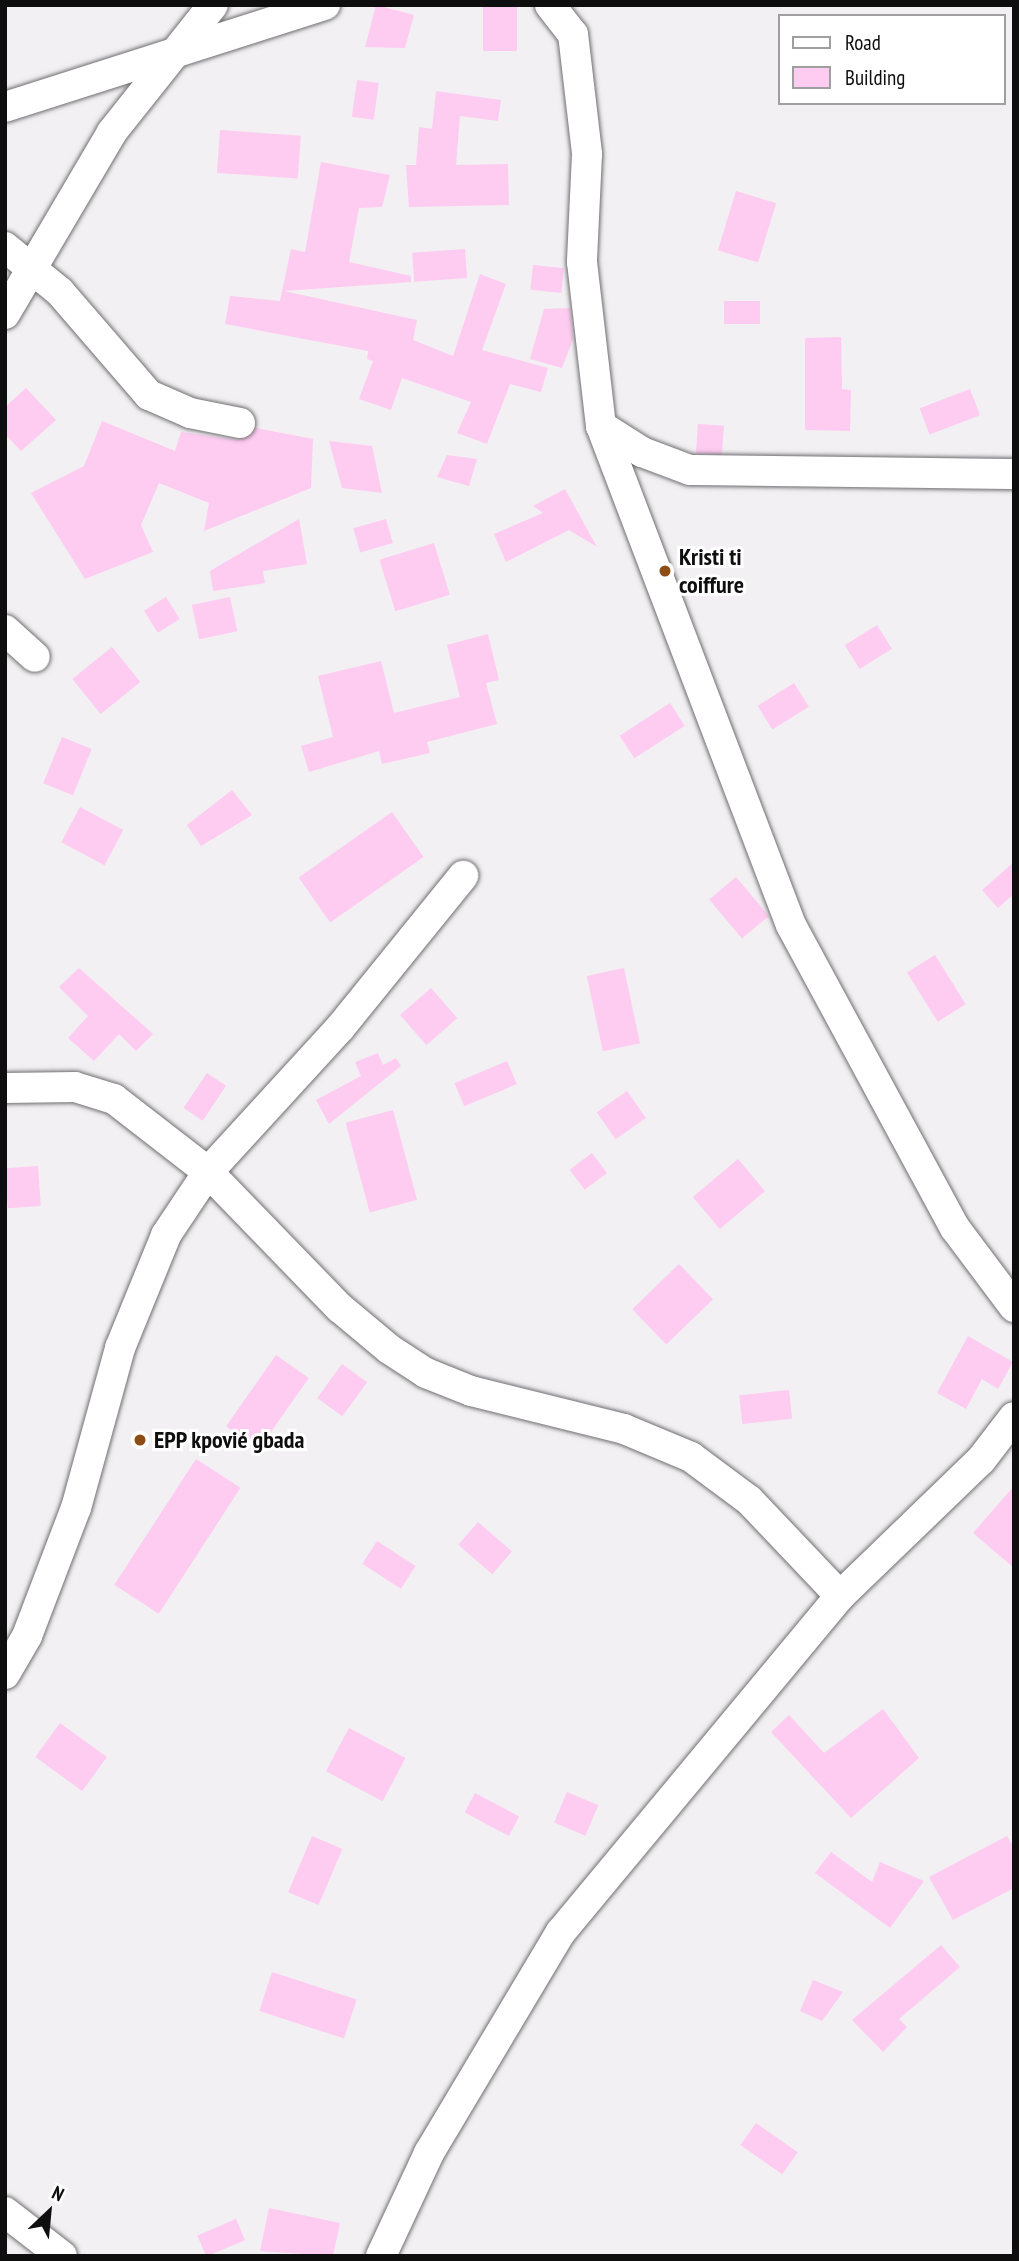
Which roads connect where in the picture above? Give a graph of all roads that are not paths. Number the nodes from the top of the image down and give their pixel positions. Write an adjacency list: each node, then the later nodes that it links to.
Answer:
1 (213, 5): 4 (street)
2 (325, 5): 4 (street)
3 (550, 5): 10 (street)
4 (174, 51): 5 (street); 7 (street)
5 (5, 107)
6 (5, 247): 7 (street)
7 (33, 270): 8 (street); 9 (street)
8 (5, 314)
9 (240, 423)
10 (601, 426): 11 (street); 17 (street)
11 (1014, 474)
12 (5, 630): 13 (street)
13 (35, 657)
14 (463, 876): 16 (street)
15 (5, 1088): 16 (street)
16 (208, 1172): 19 (street); 20 (street)
17 (1014, 1307)
18 (1014, 1417): 19 (street)
19 (840, 1596): 23 (street)
20 (5, 1674)
21 (5, 2212): 22 (street)
22 (62, 2256)
23 (380, 2256)

